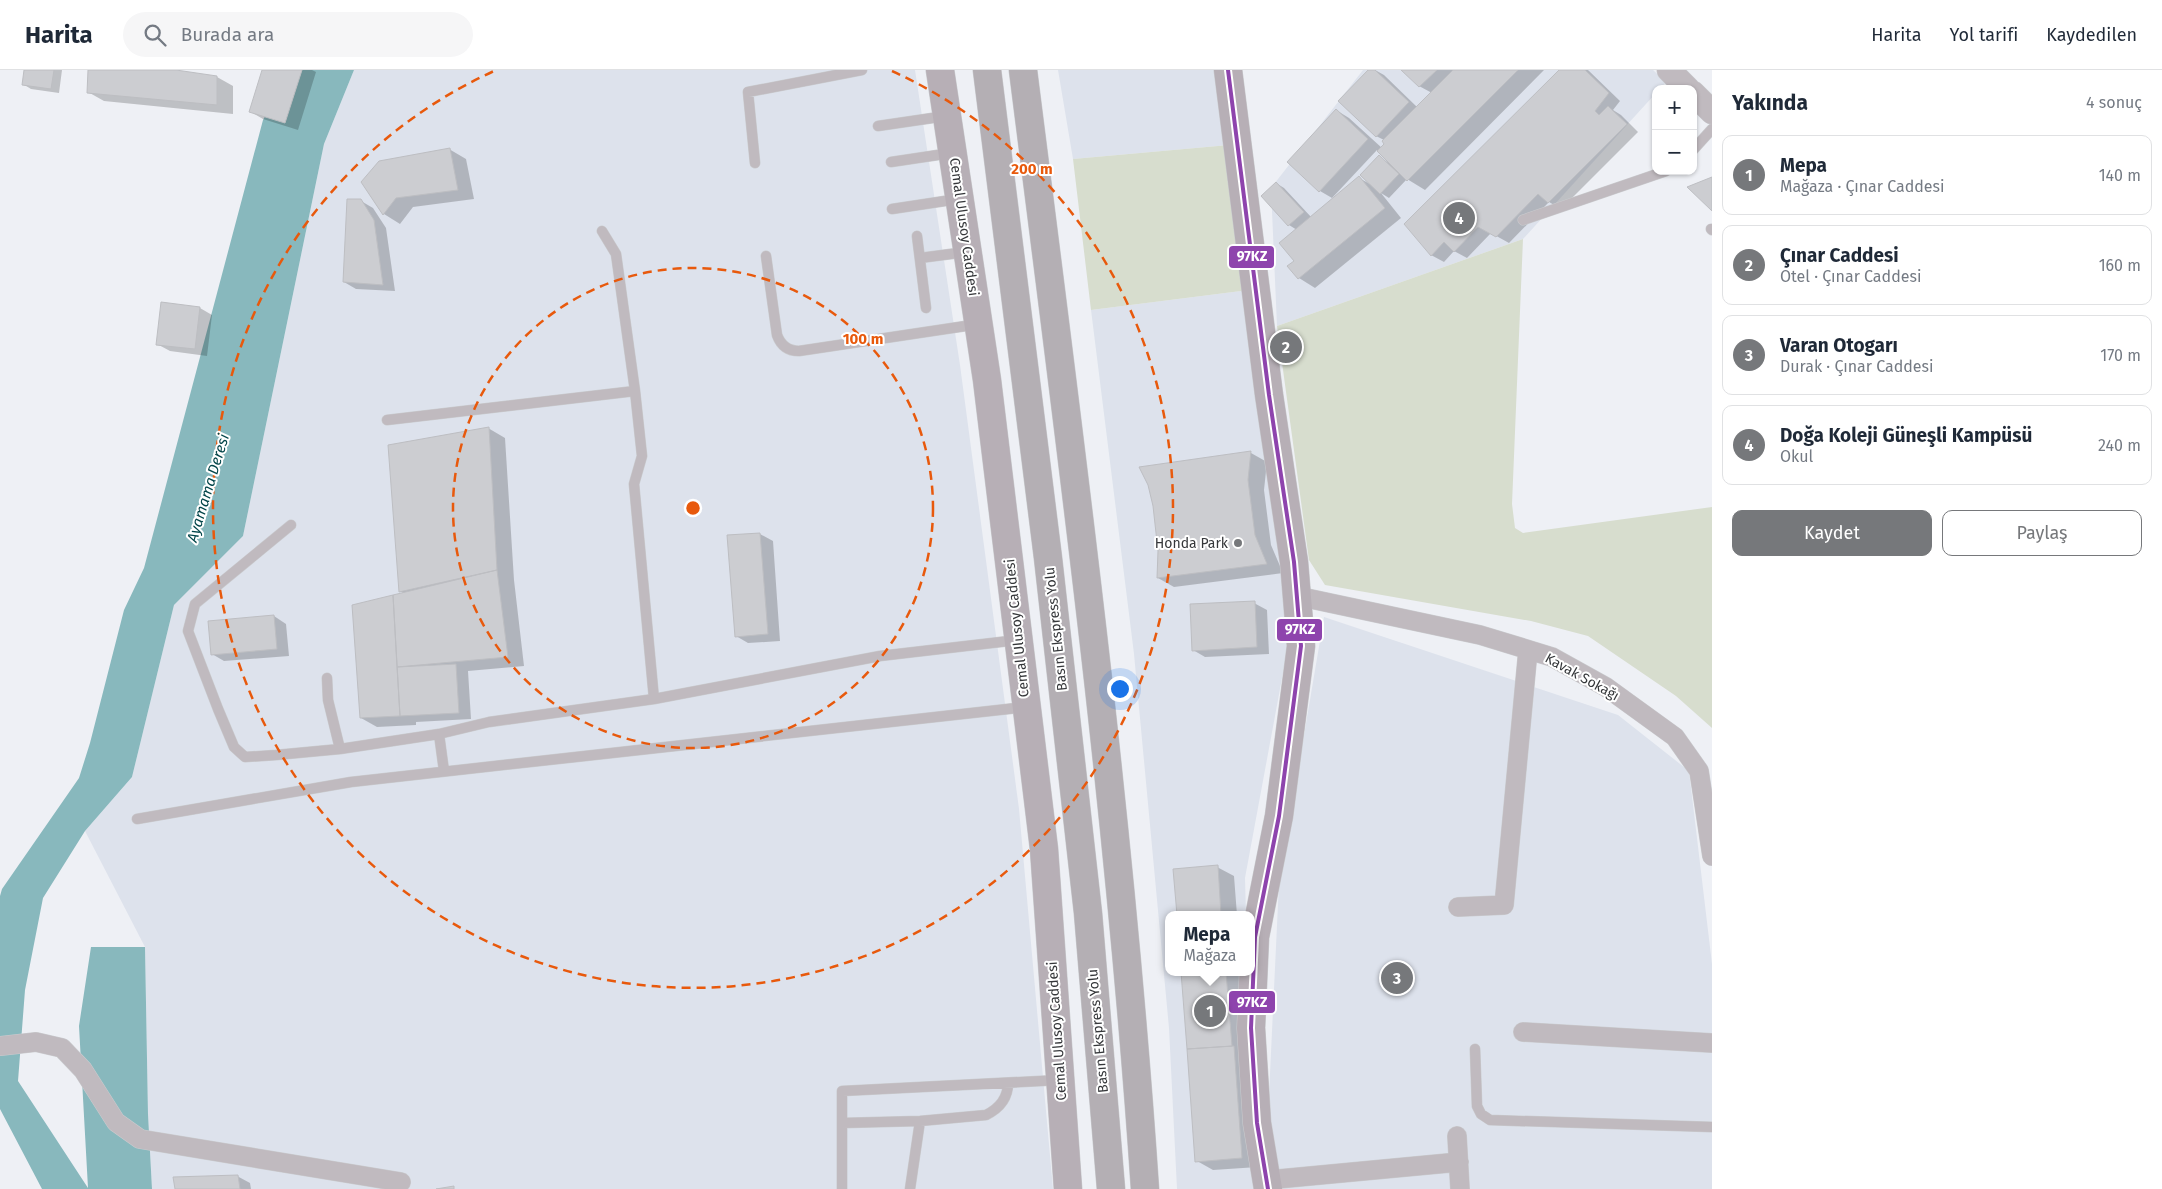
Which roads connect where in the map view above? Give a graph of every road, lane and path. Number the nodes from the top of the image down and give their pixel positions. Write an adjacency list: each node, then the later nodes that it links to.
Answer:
1 (862, 70): 19 (lane)
2 (940, 70): 13 (main road, Cemal Ulusoy Caddesi)
3 (979, 70): 11 (highway)
4 (987, 70): 11 (highway, Basın Ekspress Yolu)
5 (1022, 70): 20 (highway)
6 (1036, 70): 20 (highway)
7 (1228, 70): 35 (main road)
8 (1669, 70): 9 (street)
9 (1684, 85)
10 (1697, 98): 12 (street)
11 (991, 102): 65 (highway, Basın Ekspress Yolu)
12 (1712, 112)
13 (948, 116): 14 (lane); 17 (main road, Cemal Ulusoy Caddesi)
14 (878, 126)
15 (1712, 129): 16 (lane)
16 (1697, 146)
17 (954, 152): 18 (lane); 22 (main road, Cemal Ulusoy Caddesi)
18 (891, 162)
19 (755, 164)
20 (1035, 170): 66 (highway)
21 (1654, 175): 24 (lane)
22 (961, 199): 23 (lane); 27 (main road, Cemal Ulusoy Caddesi)
23 (892, 209)
24 (1523, 220)
25 (602, 231): 32 (lane)
26 (917, 236): 29 (lane)
27 (968, 252): 29 (lane); 31 (main road, Cemal Ulusoy Caddesi)
28 (766, 256): 31 (lane)
29 (920, 258): 30 (lane)
30 (926, 308)
31 (979, 324): 36 (main road, Cemal Ulusoy Caddesi)
32 (635, 391): 33 (lane); 39 (lane)
33 (387, 420)
34 (291, 525): 42 (lane)
35 (1297, 596): 37 (street, Kavak Sokağı); 47 (main road)
36 (1019, 640): 39 (lane); 40 (main road, Cemal Ulusoy Caddesi)
37 (1528, 650): 45 (street, Kavak Sokağı); 46 (street)
38 (327, 678): 42 (lane)
39 (654, 699): 41 (lane)
40 (1026, 707): 43 (lane); 53 (main road, Cemal Ulusoy Caddesi)
41 (439, 734): 42 (lane); 43 (lane)
42 (340, 748)
43 (444, 771): 44 (lane)
44 (137, 819)
45 (1712, 856)
46 (1458, 907)
47 (1255, 937)
48 (1253, 976): 61 (main road)
49 (1523, 1032): 50 (street)
50 (1712, 1043)
51 (0, 1046): 60 (street)
52 (1474, 1049): 57 (lane)
53 (1061, 1080): 54 (lane); 64 (main road, Cemal Ulusoy Caddesi)
54 (1008, 1082): 55 (lane); 56 (lane)
55 (920, 1121): 56 (lane); 63 (lane)
56 (842, 1123): 62 (lane)
57 (1712, 1127)
58 (1457, 1136): 59 (street)
59 (1459, 1162): 61 (street); 67 (street)
60 (402, 1182)
61 (1268, 1184)
62 (842, 1189)
63 (910, 1189)
64 (1068, 1189)
65 (1111, 1189)
66 (1145, 1189)
67 (1460, 1189)

